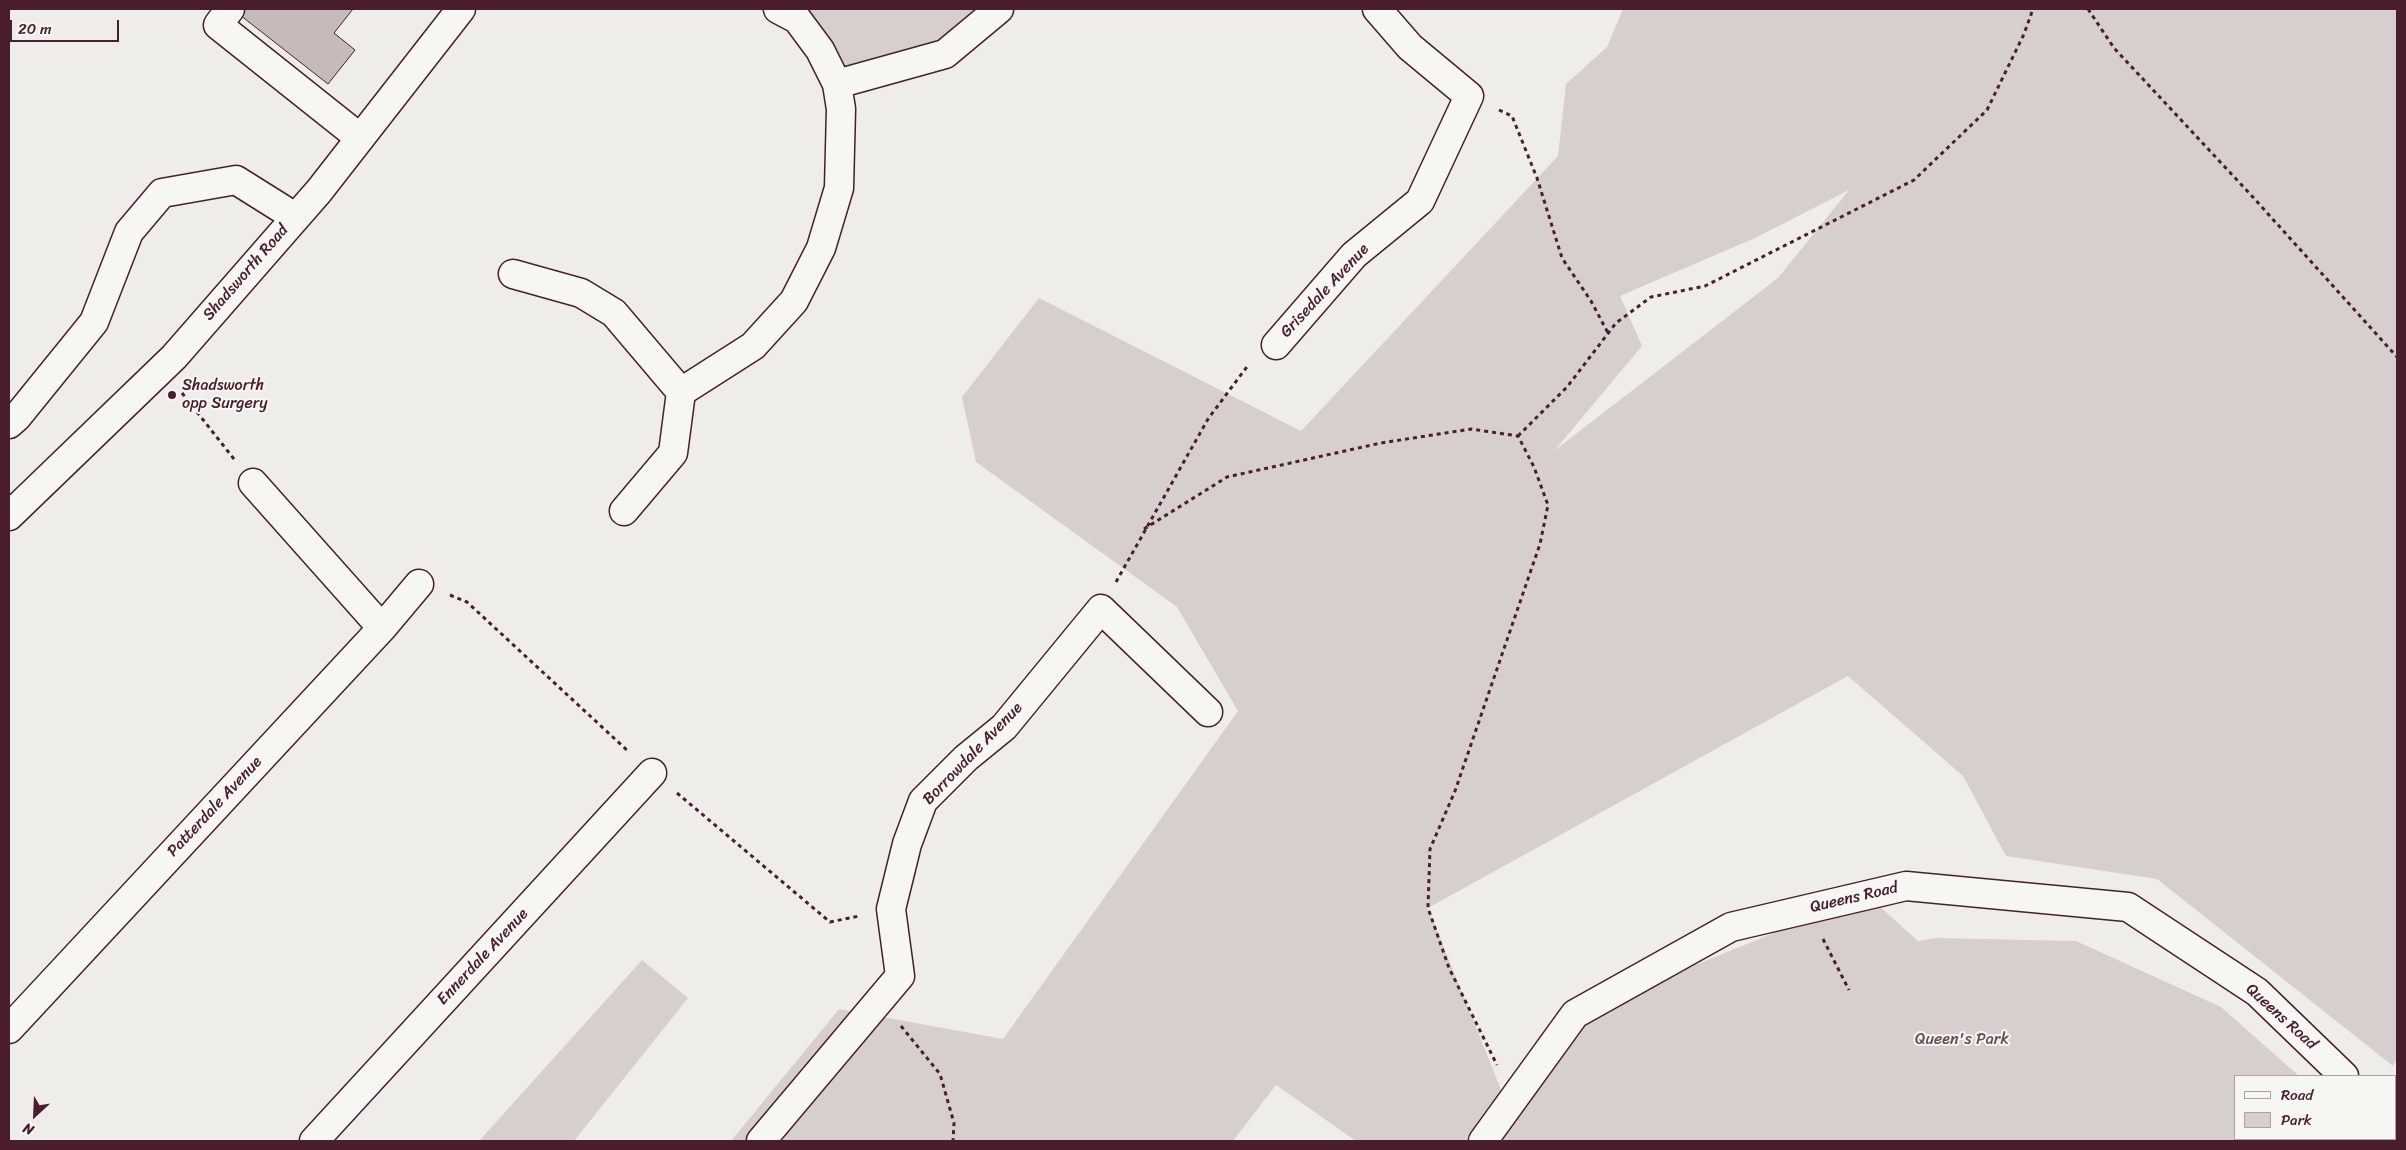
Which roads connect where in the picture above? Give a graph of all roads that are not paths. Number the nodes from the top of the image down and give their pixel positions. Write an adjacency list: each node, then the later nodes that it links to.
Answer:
1 (230, 9): 7 (street)
2 (461, 9): 7 (street, Shadsworth Road)
3 (778, 9): 6 (street)
4 (999, 9): 6 (street)
5 (1377, 9): 10 (street, Grisedale Avenue)
6 (837, 84): 11 (street)
7 (360, 138): 8 (street, Shadsworth Road)
8 (295, 217): 12 (street); 15 (street, Shadsworth Road)
9 (513, 274): 11 (street)
10 (1276, 345)
11 (681, 392): 14 (street)
12 (9, 424)
13 (253, 483): 17 (street)
14 (624, 512)
15 (9, 516)
16 (419, 584): 17 (street, Patterdale Avenue)
17 (382, 628): 20 (street, Patterdale Avenue)
18 (1208, 712): 23 (street, Borrowdale Avenue)
19 (652, 772): 22 (street, Ennerdale Avenue)
20 (9, 1029)
21 (2343, 1075): 24 (street, Queens Road)
22 (314, 1141)
23 (761, 1141)
24 (1484, 1141)

